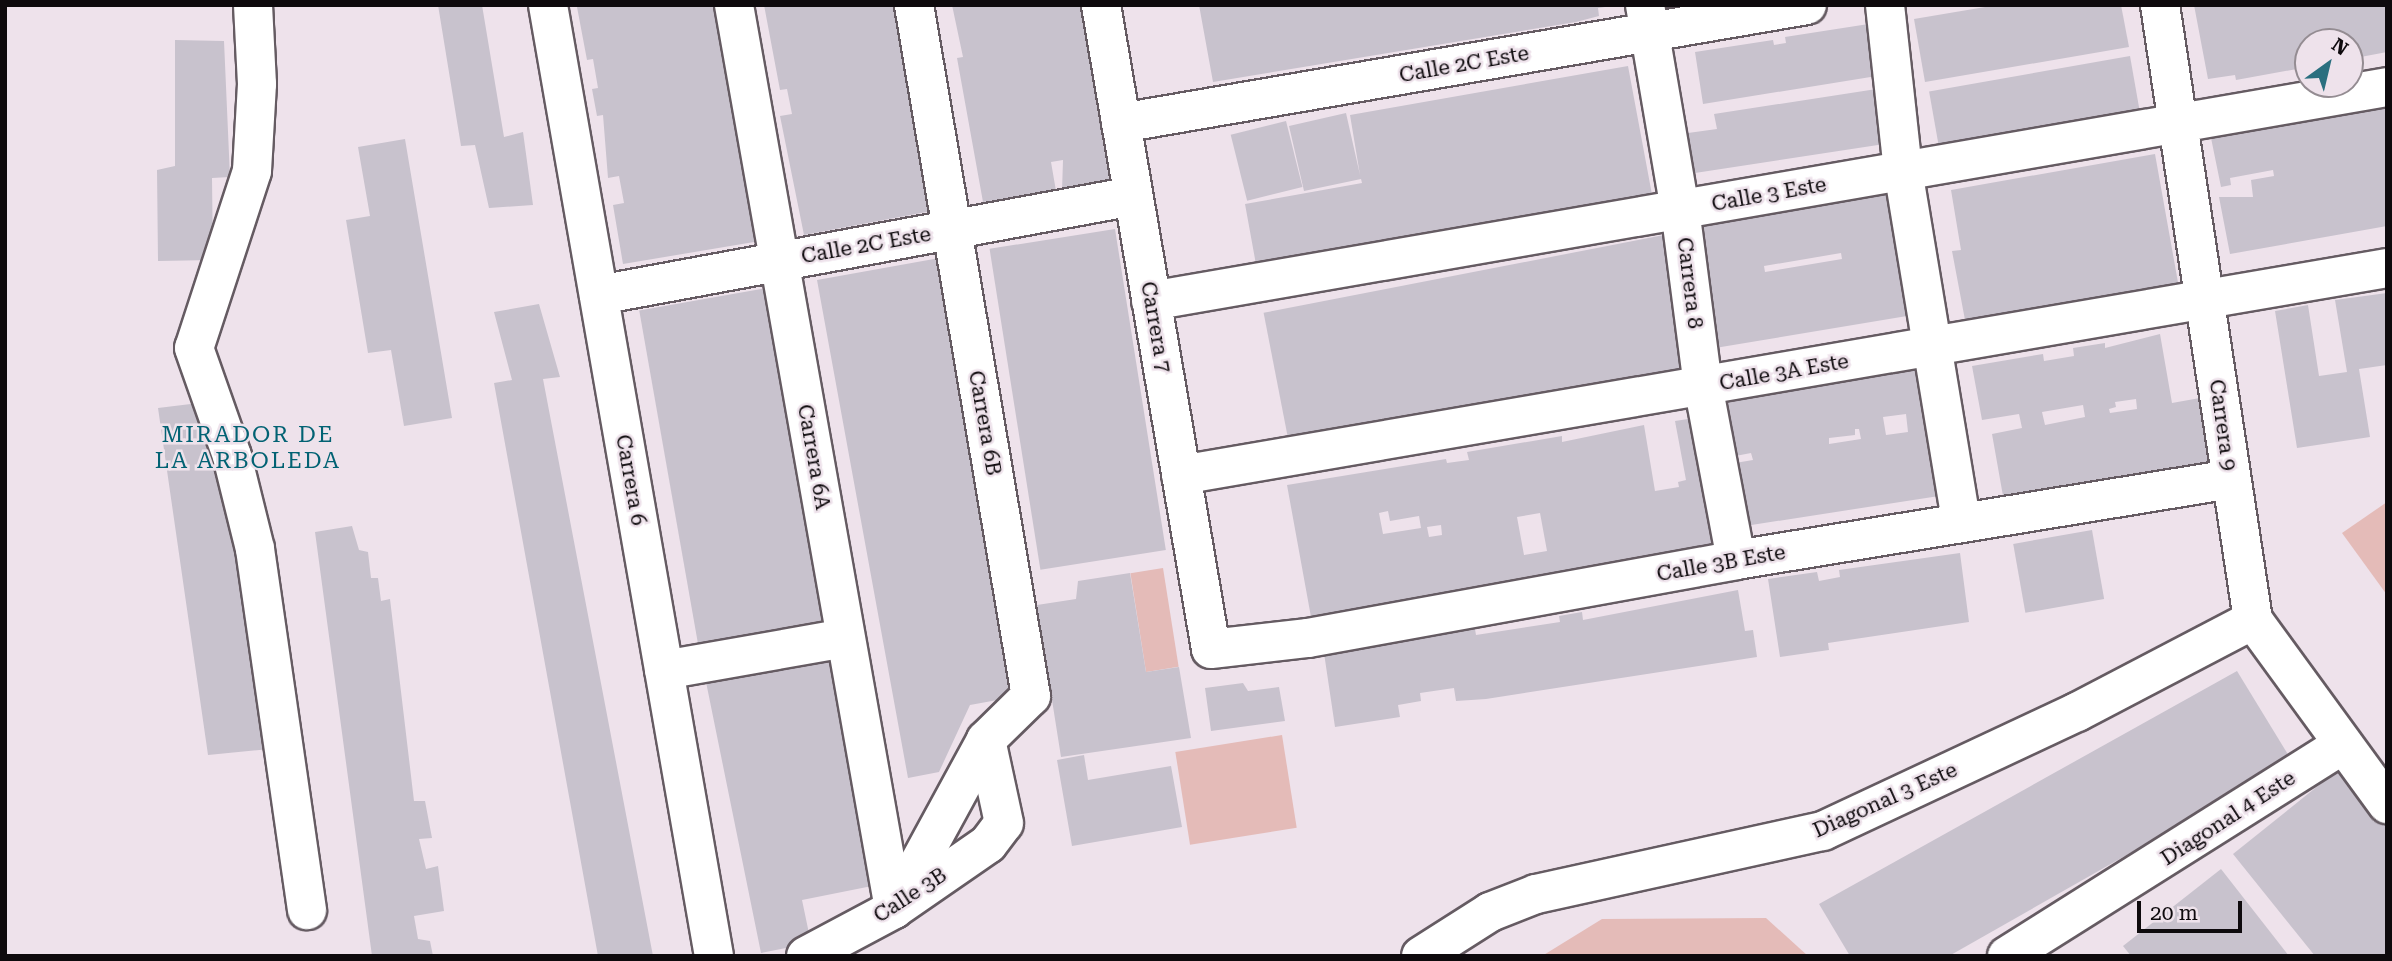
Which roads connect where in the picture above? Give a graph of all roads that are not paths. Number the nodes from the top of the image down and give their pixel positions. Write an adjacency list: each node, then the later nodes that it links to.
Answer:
1 (253, 5): 36 (street)
2 (548, 5): 19 (street, Carrera 6)
3 (734, 5): 17 (street, Carrera 6A)
4 (914, 5): 16 (street, Carrera 6B)
5 (1101, 5): 11 (street, Carrera 7)
6 (1807, 5): 9 (street, Calle 2C Este)
7 (1885, 5): 13 (street)
8 (2160, 5): 12 (street, Carrera 9)
9 (1647, 19): 11 (street, Calle 2C Este); 15 (street, Carrera 8)
10 (2387, 87): 12 (street, Calle 3 Este)
11 (1121, 122): 14 (street, Carrera 7)
12 (2178, 123): 13 (street, Calle 3 Este); 20 (street, Carrera 9)
13 (1903, 170): 15 (street, Calle 3 Este); 22 (street)
14 (1133, 196): 16 (street, Calle 2C Este); 21 (street, Carrera 7)
15 (1680, 209): 21 (street, Calle 3 Este); 23 (street, Carrera 8)
16 (952, 229): 17 (street, Calle 2C Este); 32 (street, Carrera 6B)
17 (779, 261): 19 (street, Calle 2C Este); 29 (street, Carrera 6A)
18 (2387, 268): 20 (street, Calle 3A Este)
19 (599, 295): 31 (street, Carrera 6)
20 (2204, 299): 22 (street, Calle 3A Este); 25 (street, Carrera 9)
21 (1151, 301): 24 (street, Carrera 7)
22 (1935, 345): 23 (street, Calle 3A Este); 26 (street)
23 (1703, 386): 24 (street, Calle 3A Este); 27 (street, Carrera 8)
24 (1181, 475): 30 (street, Carrera 7)
25 (2231, 479): 26 (street, Calle 3B Este); 28 (street, Carrera 9)
26 (1961, 521): 27 (street, Calle 3B Este)
27 (1736, 560): 30 (street, Calle 3B Este)
28 (2253, 620): 33 (street, Carrera 9); 39 (street, Diagonal 3 Este)
29 (845, 638): 31 (street); 35 (street, Carrera 6A)
30 (1211, 649)
31 (664, 670): 37 (street, Carrera 6)
32 (986, 740): 35 (street); 35 (street, Calle 3B)
33 (2341, 746): 34 (street, Carrera 9); 40 (street, Diagonal 4 Este)
34 (2382, 789)
35 (894, 909): 38 (street, Calle 3B)
36 (307, 910)
37 (714, 956)
38 (806, 956)
39 (1421, 956)
40 (2007, 956)

